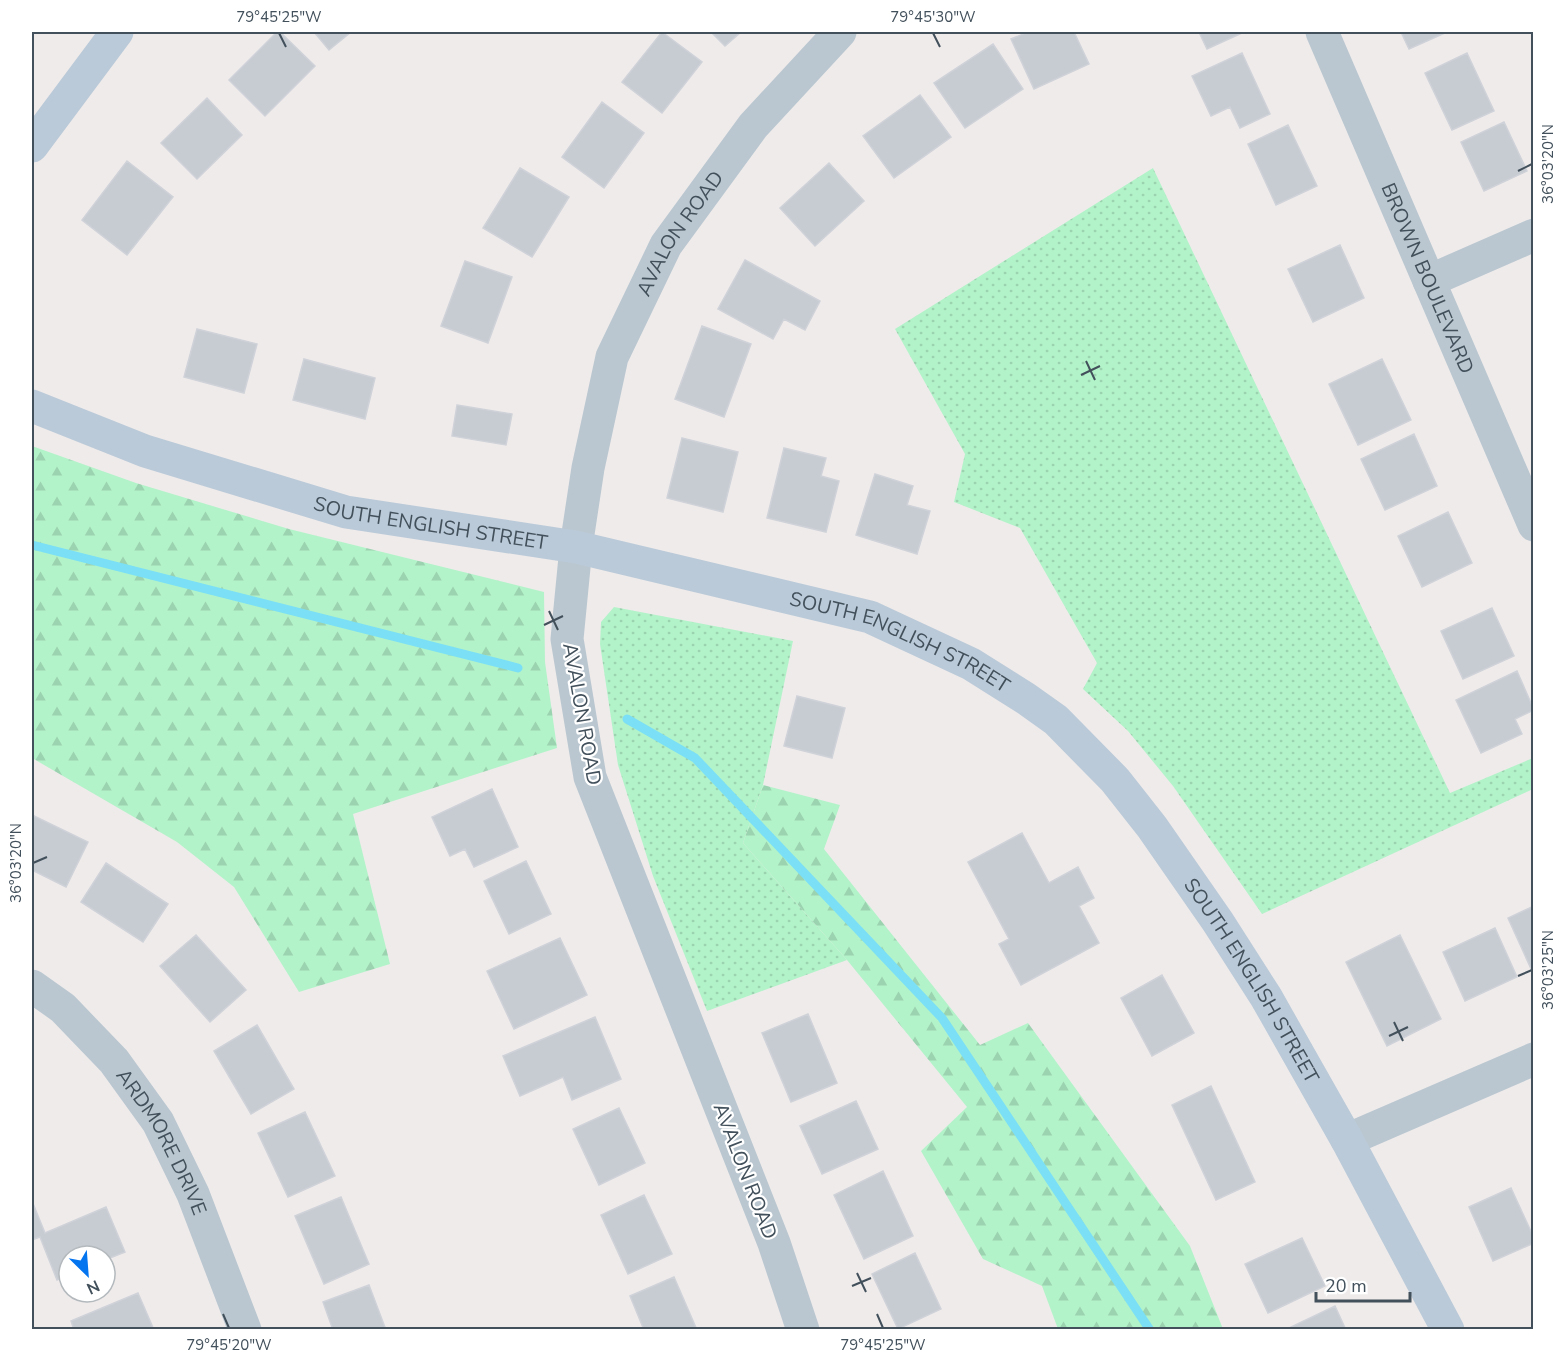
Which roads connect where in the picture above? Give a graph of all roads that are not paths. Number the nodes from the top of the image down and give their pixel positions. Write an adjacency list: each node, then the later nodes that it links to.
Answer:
1 (117, 32): 4 (street)
2 (840, 32): 9 (street, AVALON ROAD)
3 (1322, 32): 6 (street, BROWN BOULEVARD)
4 (32, 146)
5 (1533, 235): 6 (street)
6 (1430, 281): 8 (street, BROWN BOULEVARD)
7 (32, 406): 9 (street, SOUTH ENGLISH STREET)
8 (1533, 525)
9 (576, 547): 12 (street, SOUTH ENGLISH STREET); 14 (street, AVALON ROAD)
10 (32, 986): 13 (street, ARDMORE DRIVE)
11 (1533, 1059): 12 (street)
12 (1347, 1140): 15 (street, SOUTH ENGLISH STREET)
13 (245, 1329)
14 (803, 1329)
15 (1448, 1329)

